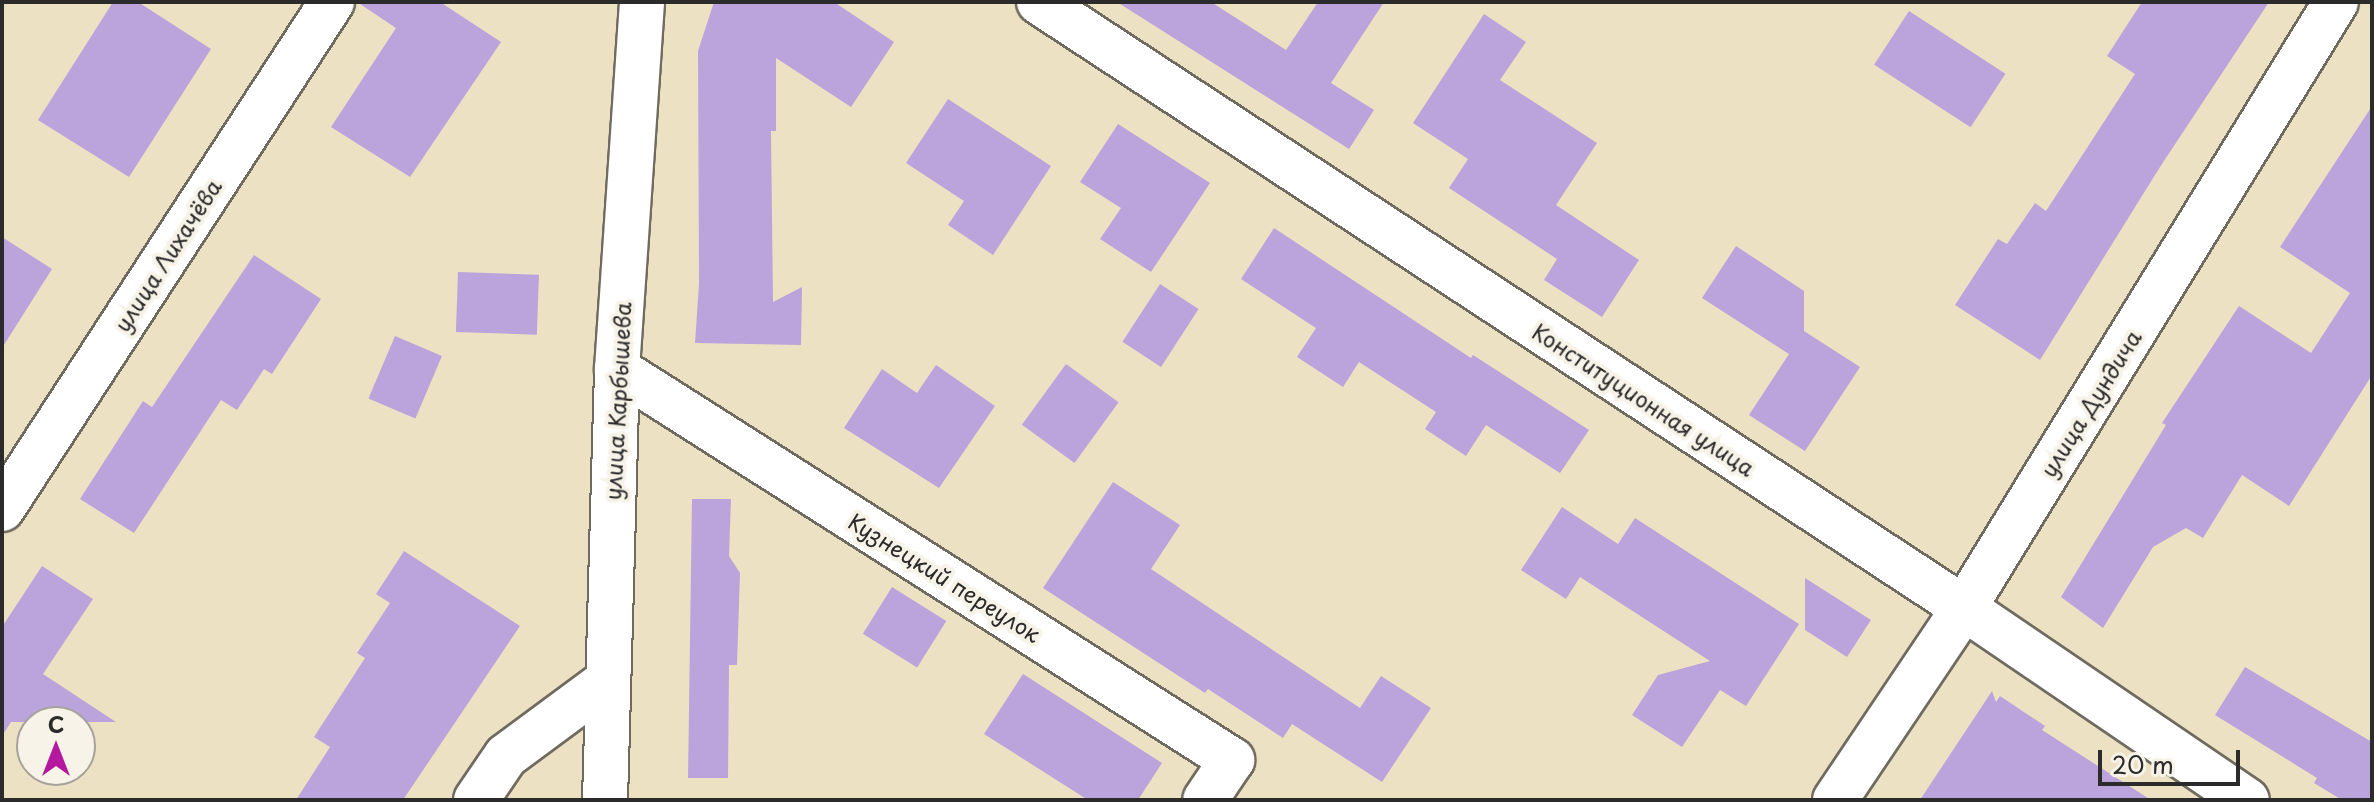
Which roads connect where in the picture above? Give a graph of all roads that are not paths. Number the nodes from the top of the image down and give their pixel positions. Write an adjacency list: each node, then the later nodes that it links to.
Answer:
1 (332, 2): 6 (street, улица Лихачёва)
2 (642, 2): 5 (street, улица Карбышева)
3 (1039, 2): 7 (street, Конституционная улица)
4 (2336, 2): 7 (street, улица Дундича)
5 (617, 369): 8 (street, улица Карбышева); 11 (street, Кузнецкий переулок)
6 (2, 509)
7 (1964, 608): 12 (street, улица Дундича); 13 (street, Конституционная улица)
8 (606, 682): 9 (street); 10 (street, улица Карбышева)
9 (476, 800)
10 (605, 800)
11 (1205, 800)
12 (1835, 800)
13 (2247, 800)

